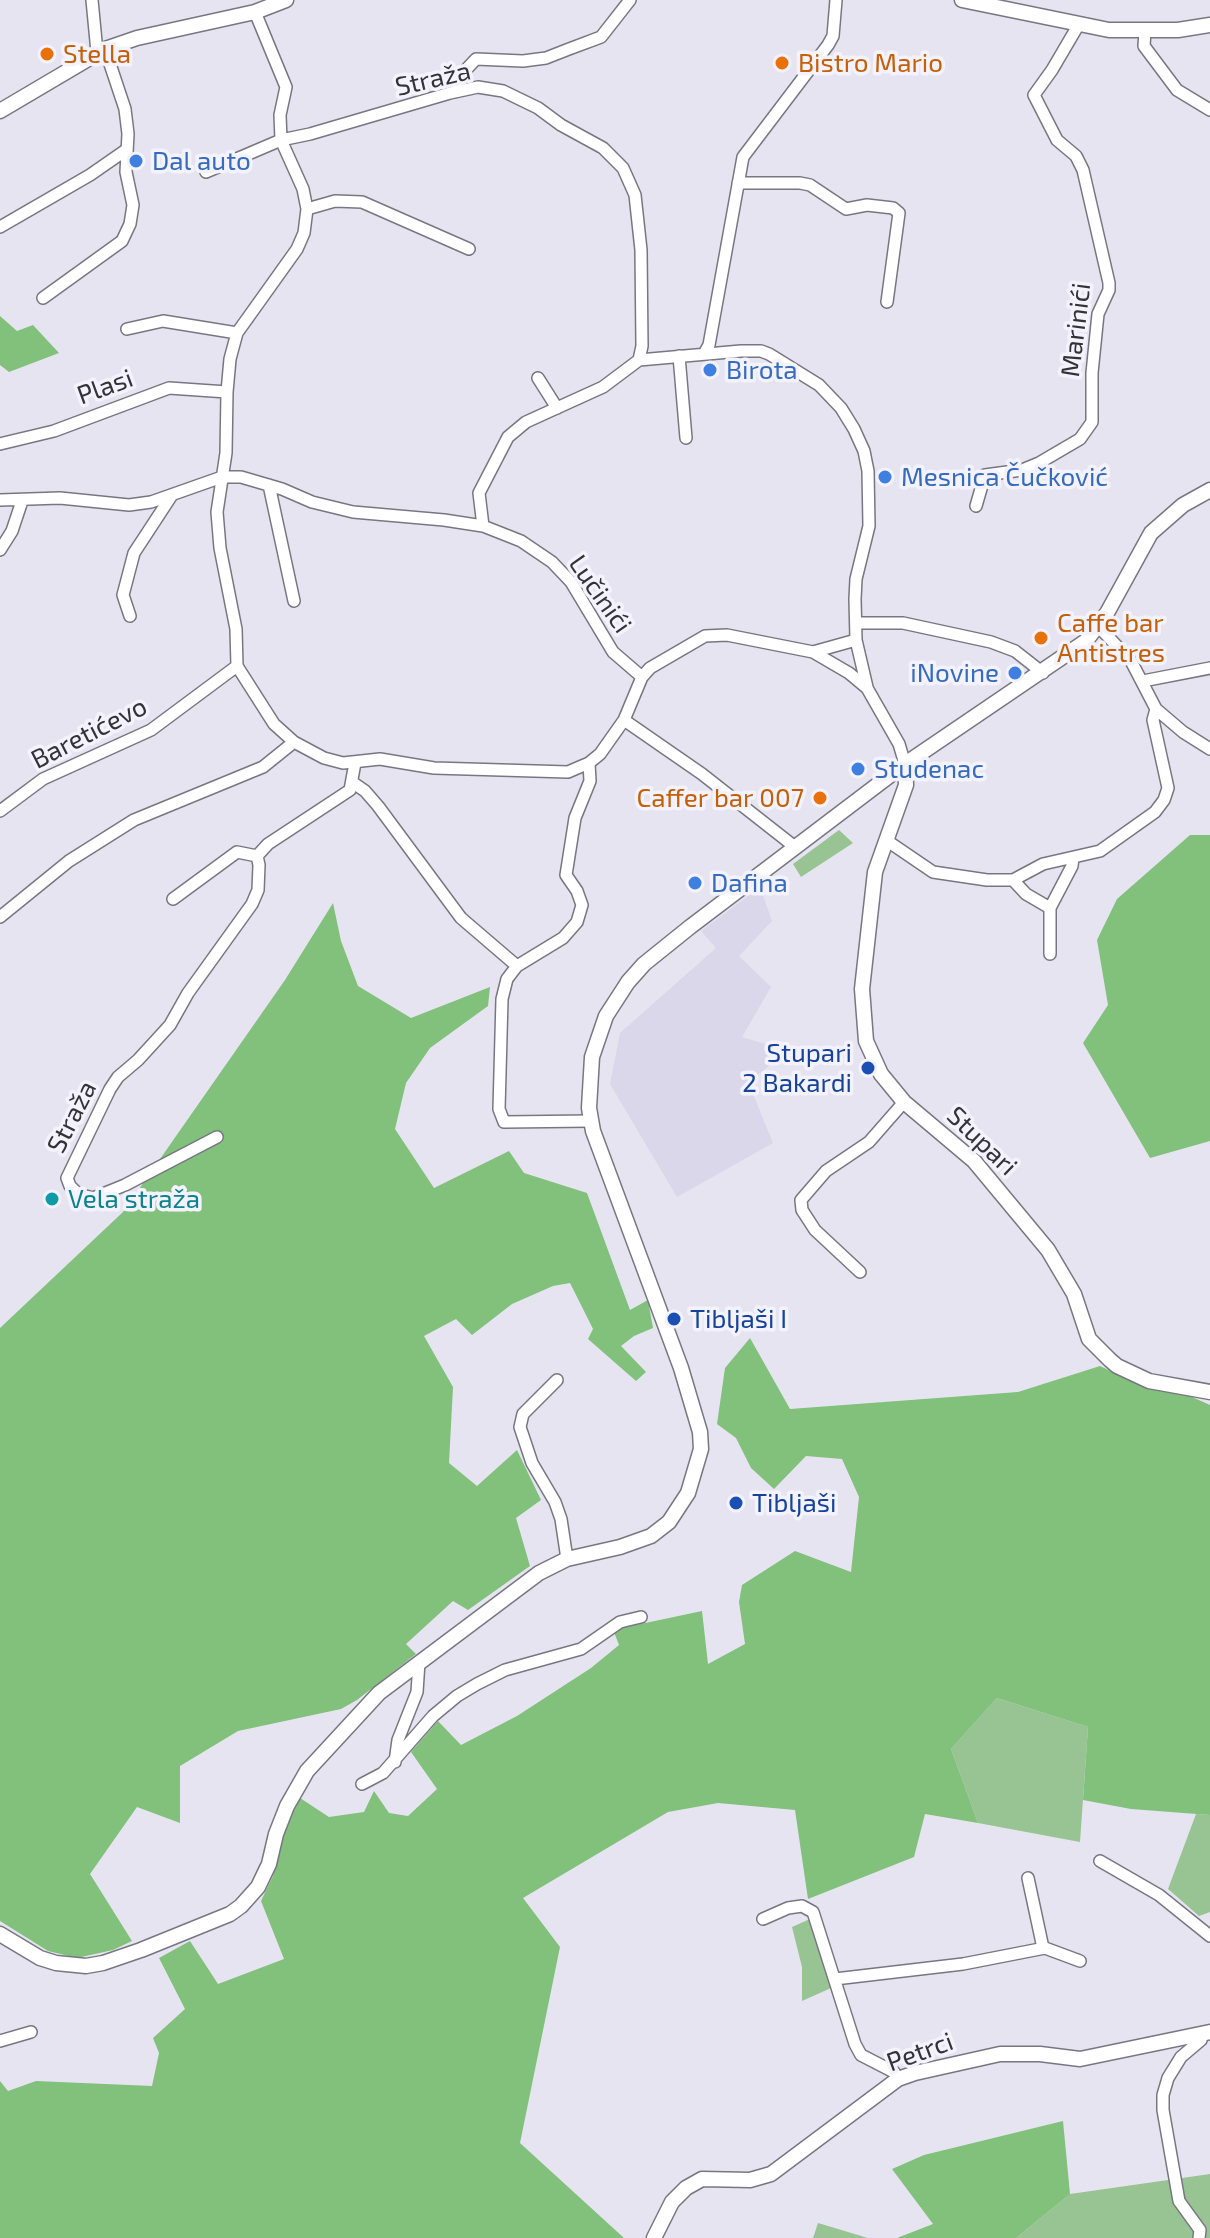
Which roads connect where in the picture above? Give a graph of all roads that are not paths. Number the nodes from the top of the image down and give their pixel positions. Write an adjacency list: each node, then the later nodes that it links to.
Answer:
1 (92, 0): 11 (street)
2 (286, 0): 7 (street)
3 (630, 0): 12 (street)
4 (836, 0): 18 (street)
5 (962, 0): 6 (street)
6 (1006, 4): 8 (street)
7 (255, 12): 11 (street); 15 (street)
8 (1079, 24): 10 (street); 40 (street, Marinići)
9 (1210, 25): 10 (street)
10 (1145, 31): 13 (street)
11 (101, 50): 14 (street); 16 (street)
12 (455, 92): 15 (street, Straža); 28 (street, Straža)
13 (1210, 110)
14 (0, 111)
15 (281, 140): 17 (street); 19 (street)
16 (126, 150): 20 (street); 22 (street)
17 (206, 172)
18 (738, 183): 23 (street); 26 (street)
19 (307, 209): 21 (street); 25 (street)
20 (5, 225)
21 (469, 249)
22 (43, 298)
23 (887, 302)
24 (127, 329): 25 (street, Plasi)
25 (237, 333): 30 (street)
26 (704, 354): 27 (street); 45 (street)
27 (679, 356): 28 (street); 32 (street)
28 (639, 360): 31 (street)
29 (538, 378): 31 (street)
30 (227, 392): 33 (street, Plasi); 34 (street)
31 (557, 408): 41 (street)
32 (686, 438)
33 (0, 444)
34 (222, 477): 35 (street); 37 (street); 49 (street)
35 (269, 485): 41 (street); 43 (street)
36 (1210, 490): 46 (street)
37 (172, 495): 39 (street); 44 (street)
38 (0, 500): 39 (street)
39 (22, 501): 42 (street)
40 (976, 506)
41 (483, 526): 52 (street, Lučinići)
42 (0, 550)
43 (294, 601)
44 (130, 616)
45 (856, 623): 47 (street); 51 (street)
46 (1098, 626): 51 (street); 53 (street)
47 (856, 640): 48 (street); 54 (street)
48 (813, 652): 52 (street); 54 (street)
49 (237, 666): 57 (street); 63 (street, Baretićevo)
50 (1210, 668): 53 (street)
51 (1043, 673): 61 (street)
52 (642, 677): 56 (street)
53 (1143, 681): 55 (street)
54 (867, 688): 61 (street)
55 (1156, 709): 58 (street); 67 (street)
56 (624, 720): 60 (street); 65 (street)
57 (294, 742): 59 (street); 71 (street)
58 (1210, 749)
59 (355, 763): 60 (street); 62 (street)
60 (589, 763): 73 (street)
61 (905, 764): 64 (street, Stupari); 65 (street)
62 (352, 782): 66 (street); 73 (street)
63 (0, 811)
64 (886, 840): 68 (street); 74 (street, Stupari)
65 (795, 847): 75 (street)
66 (257, 856): 69 (street); 76 (street, Straža)
67 (1073, 858): 68 (street); 70 (street)
68 (1013, 880): 70 (street)
69 (173, 899)
70 (1050, 908): 72 (street)
71 (0, 917)
72 (1050, 954)
73 (517, 966): 75 (street)
74 (904, 1102): 77 (street); 79 (street, Stupari)
75 (591, 1121): 80 (street)
76 (217, 1137)
77 (860, 1272)
78 (557, 1380): 80 (street)
79 (1210, 1392)
80 (567, 1559): 82 (street)
81 (641, 1617): 83 (street)
82 (419, 1662): 83 (street); 88 (street)
83 (395, 1762): 84 (street)
84 (362, 1784)
85 (1100, 1861): 89 (street)
86 (1028, 1878): 90 (street)
87 (763, 1919): 92 (street)
88 (0, 1934)
89 (1210, 1936)
90 (1043, 1948): 91 (street); 92 (street)
91 (1080, 1961)
92 (835, 1979): 96 (street)
93 (31, 2032): 95 (street)
94 (1206, 2033): 96 (street, Petrci); 98 (street)
95 (0, 2041)
96 (898, 2079): 97 (street, Petrci)
97 (654, 2238)
98 (1199, 2238)

